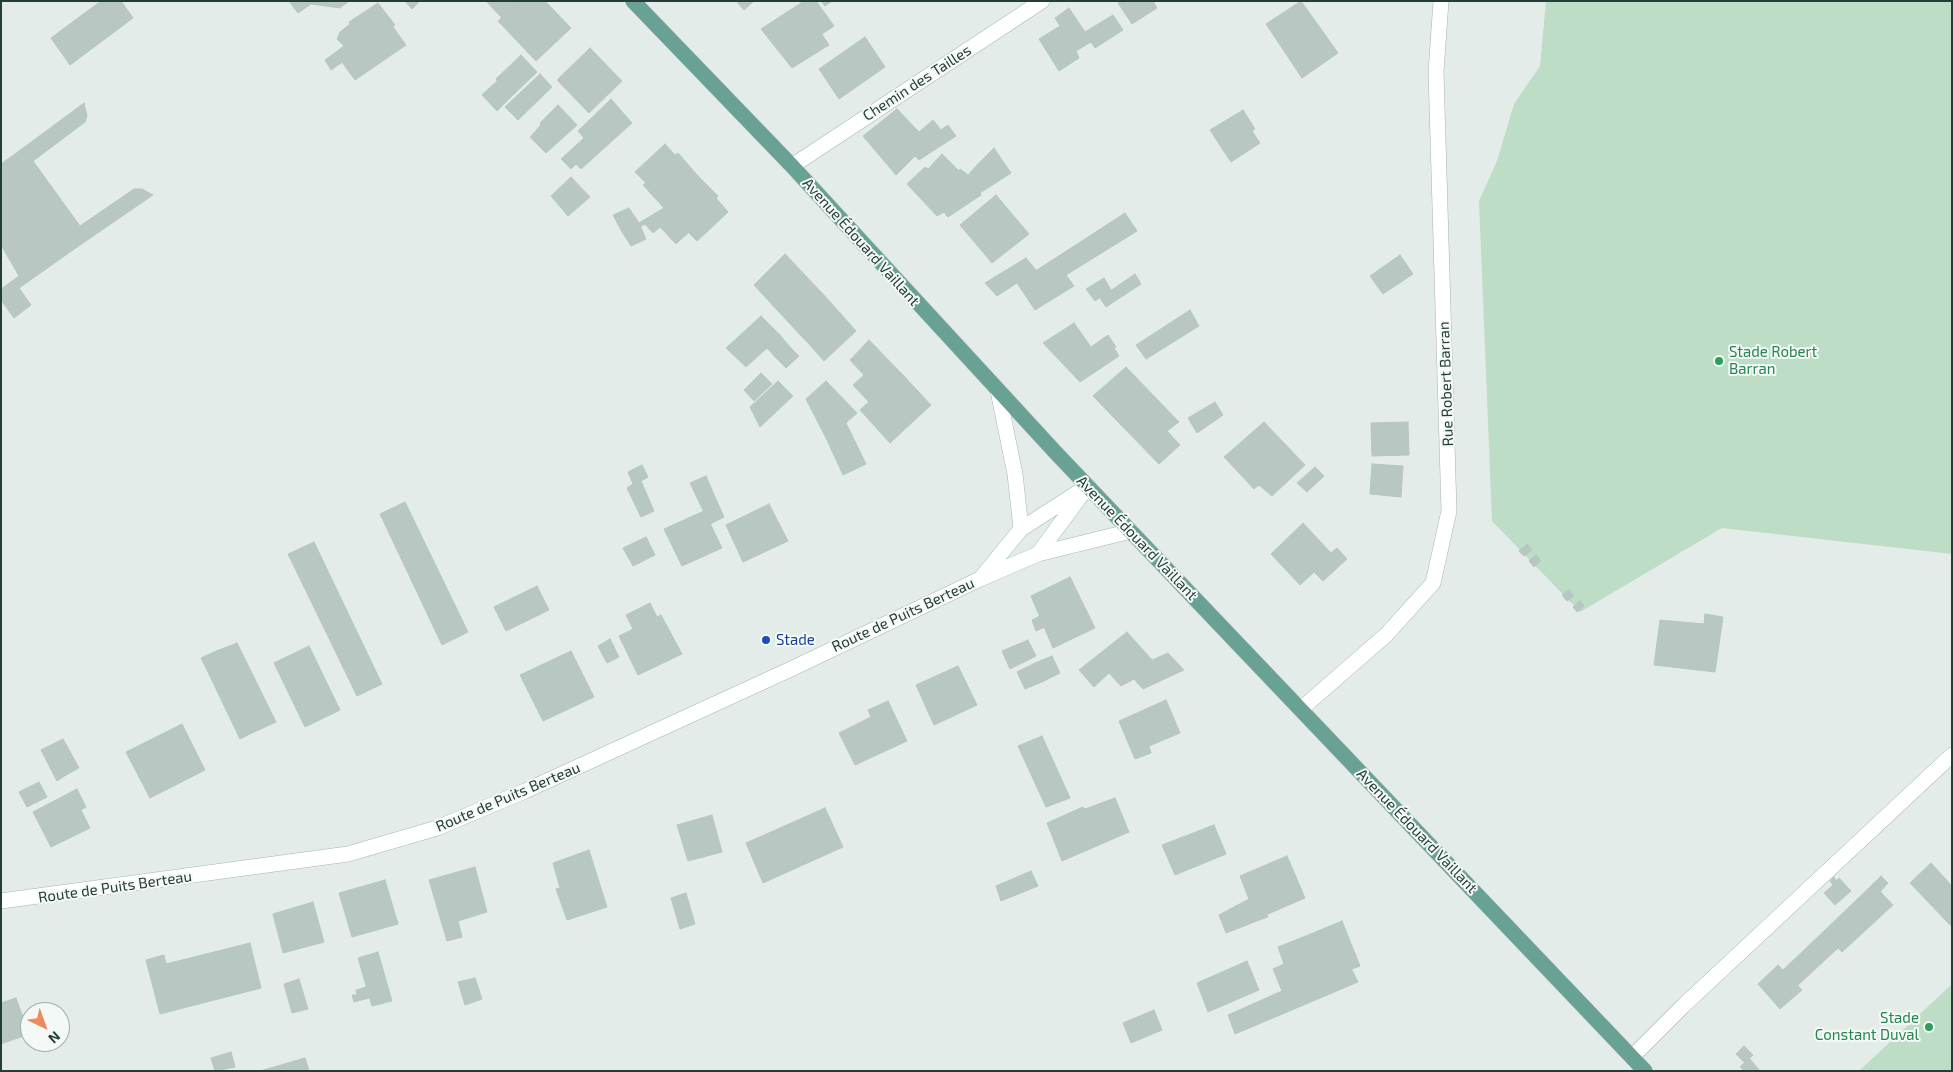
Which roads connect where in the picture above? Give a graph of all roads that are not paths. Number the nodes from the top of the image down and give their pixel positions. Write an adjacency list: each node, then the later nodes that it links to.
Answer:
1 (633, 1): 4 (main road, Avenue Édouard Vaillant)
2 (1042, 1): 4 (street, Chemin des Tailles)
3 (1442, 1): 11 (street, Rue Robert Barran)
4 (792, 166): 5 (main road, Avenue Édouard Vaillant)
5 (998, 391): 6 (main road, Avenue Édouard Vaillant); 7 (street)
6 (1088, 486): 7 (street, Route de Puits Berteau); 8 (main road, Avenue Édouard Vaillant); 9 (street)
7 (1021, 528): 10 (street, Route de Puits Berteau)
8 (1131, 531): 9 (street, Route de Puits Berteau); 11 (main road, Avenue Édouard Vaillant)
9 (1038, 554): 10 (street, Route de Puits Berteau)
10 (980, 579): 13 (street, Route de Puits Berteau)
11 (1301, 709): 14 (main road, Avenue Édouard Vaillant)
12 (1952, 756): 14 (street)
13 (1, 901)
14 (1632, 1057): 15 (main road, Avenue Édouard Vaillant)
15 (1645, 1071)

